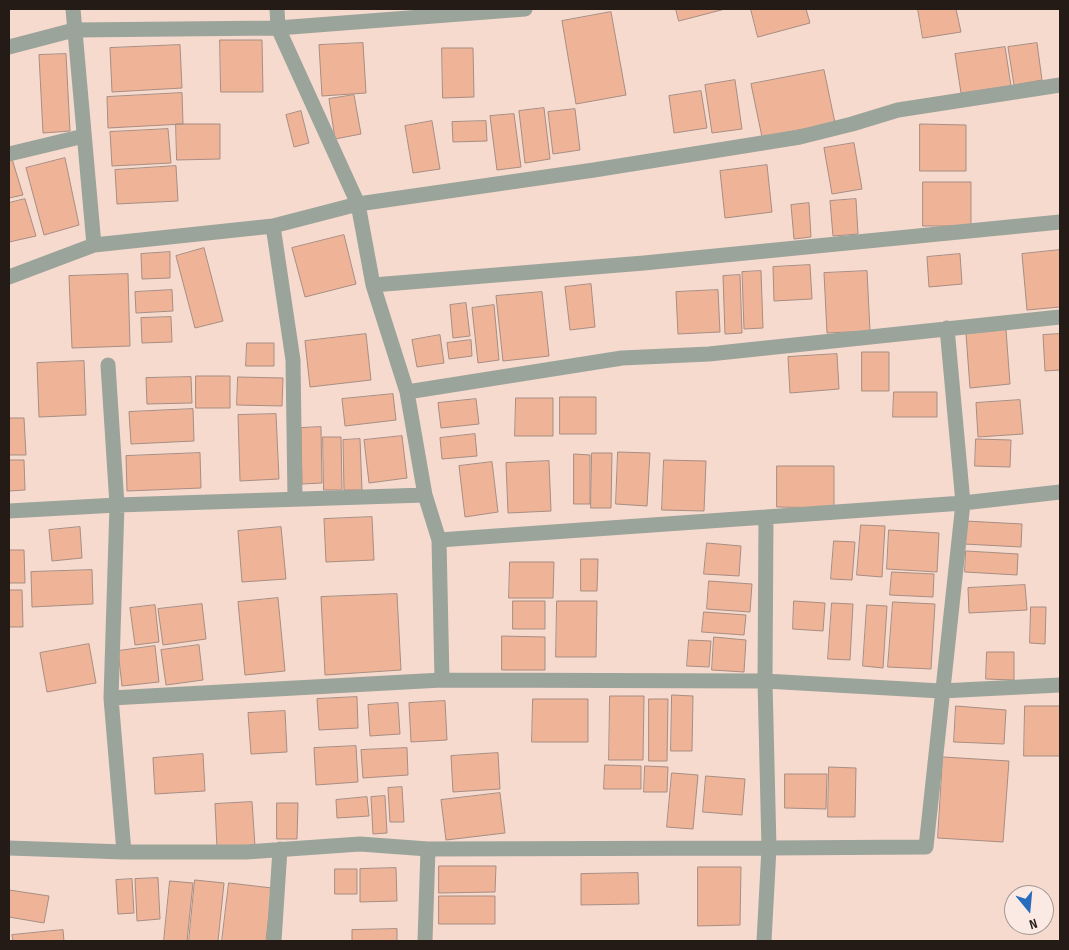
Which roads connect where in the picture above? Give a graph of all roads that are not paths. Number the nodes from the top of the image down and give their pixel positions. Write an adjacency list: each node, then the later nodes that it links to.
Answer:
1 (73, 9): 5 (street)
2 (278, 9): 4 (street)
3 (524, 9): 4 (street)
4 (278, 28): 5 (street); 10 (street)
5 (74, 30): 6 (street); 8 (street)
6 (9, 47)
7 (1060, 85): 10 (street)
8 (84, 136): 9 (street); 13 (street)
9 (9, 154)
10 (358, 204): 12 (street); 15 (street)
11 (1060, 222): 15 (street)
12 (273, 226): 13 (street); 22 (street)
13 (94, 246): 14 (street)
14 (9, 276)
15 (373, 285): 19 (street)
16 (1060, 317): 17 (street)
17 (946, 328): 19 (street); 23 (street)
18 (108, 365): 24 (street)
19 (407, 392): 21 (street)
20 (1060, 492): 23 (street)
21 (425, 495): 22 (street); 27 (street)
22 (295, 498): 24 (street)
23 (963, 503): 26 (street); 31 (street)
24 (116, 505): 25 (street); 32 (street)
25 (9, 511)
26 (766, 518): 27 (street); 29 (street)
27 (440, 540): 28 (street)
28 (442, 680): 29 (street); 32 (street)
29 (765, 681): 31 (street); 34 (street)
30 (1060, 685): 31 (street)
31 (941, 691): 34 (street)
32 (111, 698): 37 (street)
33 (9, 848): 37 (street)
34 (769, 848): 35 (street); 40 (street)
35 (428, 849): 36 (street); 39 (street)
36 (280, 850): 37 (street); 38 (street)
37 (124, 852)
38 (274, 941)
39 (424, 941)
40 (764, 941)

